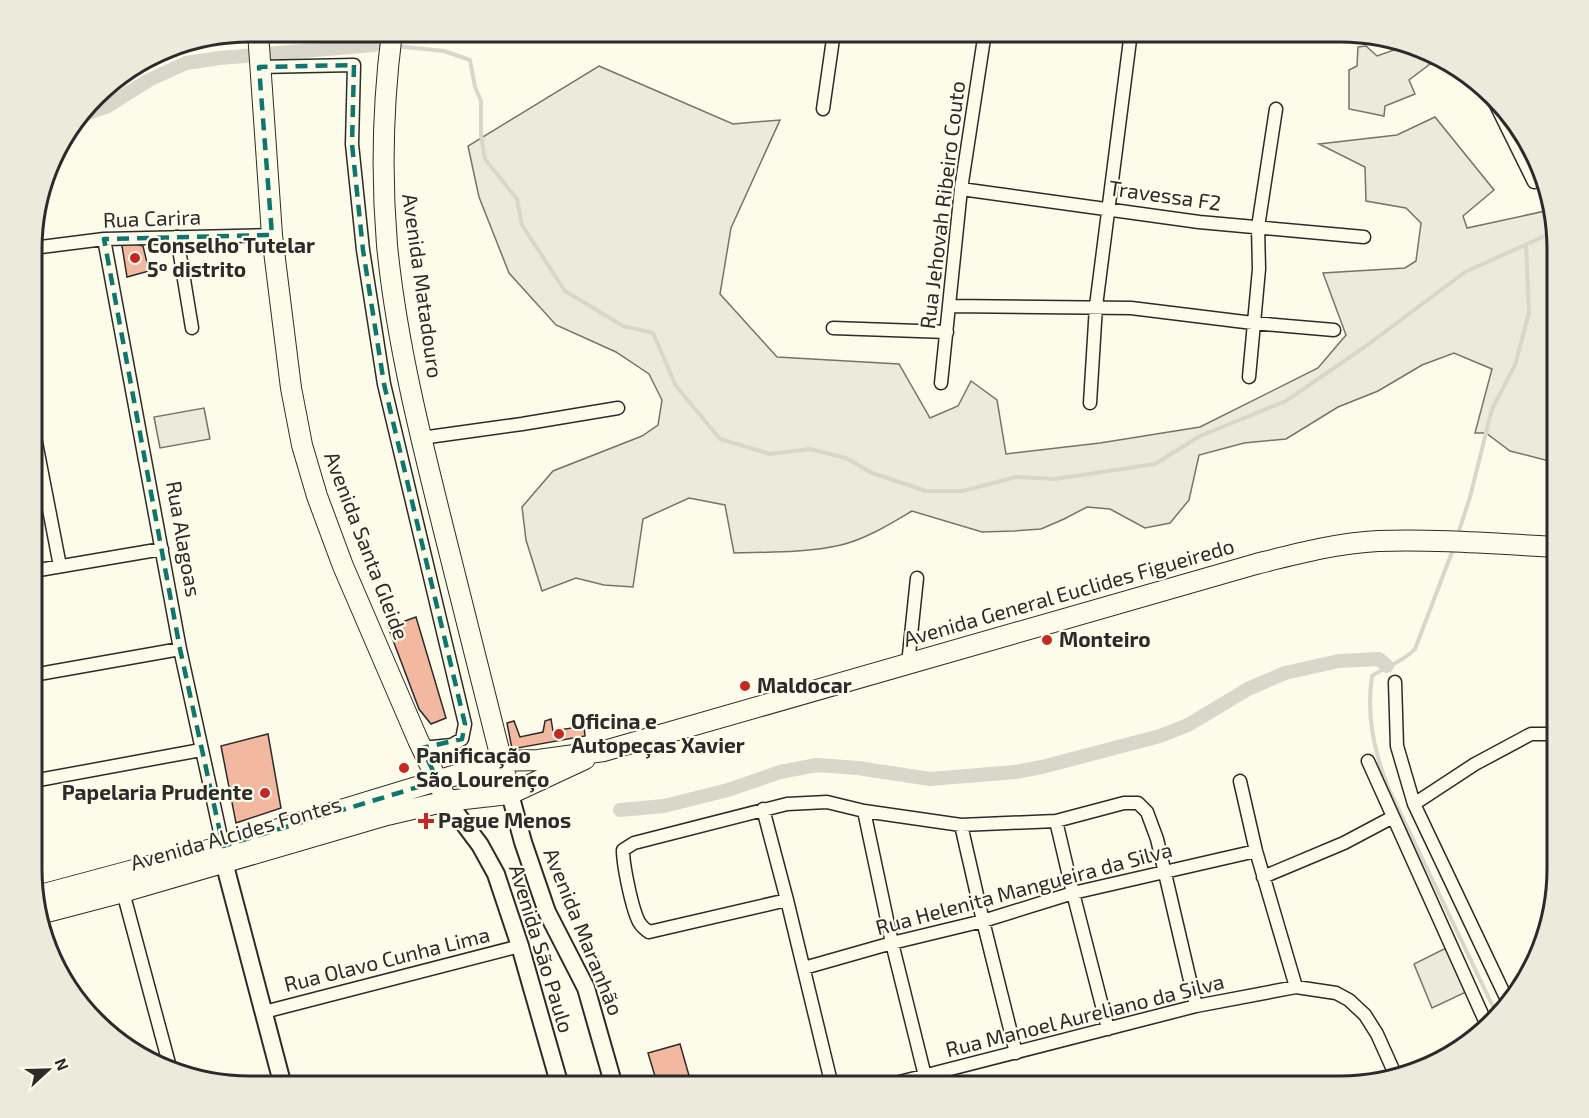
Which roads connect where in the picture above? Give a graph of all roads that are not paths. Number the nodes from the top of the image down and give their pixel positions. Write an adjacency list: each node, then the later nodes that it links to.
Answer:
1 (258, 42): 6 (main road, Avenida Santa Gleide)
2 (391, 42): 30 (main road, Avenida Matadouro)
3 (831, 42): 7 (street)
4 (983, 42): 11 (street, Rua Jehovah Ribeiro Couto)
5 (1130, 42): 12 (street)
6 (259, 66): 14 (main road, Avenida Santa Gleide); 42 (street)
7 (823, 109)
8 (1276, 109): 13 (street)
9 (1507, 127): 10 (street)
10 (1534, 182)
11 (961, 189): 12 (street, Travessa F2); 19 (street, Rua Jehovah Ribeiro Couto)
12 (1108, 208): 13 (street, Travessa F2); 20 (street)
13 (1258, 227): 16 (street, Travessa F2); 21 (street)
14 (272, 235): 15 (street, Rua Carira); 42 (main road, Avenida Santa Gleide)
15 (177, 237): 17 (street, Rua Carira); 22 (street)
16 (1364, 237)
17 (104, 239): 18 (street, Rua Carira); 33 (street, Rua Alagoas)
18 (42, 247)
19 (950, 306): 20 (street); 25 (street, Rua Jehovah Ribeiro Couto)
20 (1096, 306): 21 (street); 28 (street)
21 (1253, 323): 24 (street); 26 (street)
22 (192, 328)
23 (832, 328): 25 (street)
24 (1334, 330)
25 (947, 332): 27 (street, Rua Jehovah Ribeiro Couto)
26 (1249, 377)
27 (941, 383)
28 (1090, 403)
29 (618, 408): 30 (street)
30 (421, 438): 45 (main road, Avenida Matadouro)
31 (42, 473): 34 (street)
32 (1547, 546): 38 (main road, Avenida General Euclides Figueiredo)
33 (162, 549): 34 (street); 37 (street, Rua Alagoas)
34 (60, 566): 35 (street)
35 (42, 569)
36 (918, 578): 38 (street)
37 (180, 649): 39 (street); 43 (street, Rua Alagoas)
38 (908, 664): 44 (main road, Avenida General Euclides Figueiredo)
39 (42, 673)
40 (1395, 682): 52 (street)
41 (1547, 734): 52 (street)
42 (422, 748): 48 (main road, Avenida Santa Gleide)
43 (201, 750): 47 (street); 59 (street, Rua Alagoas)
44 (604, 751): 45 (main road, Avenida General Euclides Figueiredo); 50 (main road, Avenida General Euclides Figueiredo)
45 (502, 761): 48 (main road, Avenida Alcides Fontes); 50 (main road, Avenida Matadouro)
46 (1368, 761): 55 (street)
47 (42, 779)
48 (438, 781): 51 (main road, Avenida Santa Gleide); 59 (main road, Avenida Alcides Fontes)
49 (1240, 781): 58 (street)
50 (510, 794): 51 (main road, Avenida Alcides Fontes); 82 (main road, Avenida Maranhão)
51 (447, 801): 59 (main road, Avenida Alcides Fontes); 69 (main road, Avenida São Paulo)
52 (1414, 804): 72 (street)
53 (763, 809): 54 (street); 65 (street); 65 (street)
54 (864, 811): 57 (street); 68 (street)
55 (1393, 817): 61 (street); 75 (street)
56 (1056, 821): 57 (street); 60 (street); 63 (street)
57 (961, 825): 67 (street)
58 (1256, 851): 60 (street, Rua Helenita Mangueira da Silva); 61 (street)
59 (223, 854): 62 (main road, Avenida Alcides Fontes); 64 (main road, Avenida Alcides Fontes); 74 (main road, Rua Alagoas)
60 (1164, 873): 63 (street, Rua Helenita Mangueira da Silva); 73 (street)
61 (1263, 877): 71 (street)
62 (123, 892): 66 (main road, Avenida Alcides Fontes); 78 (street)
63 (1073, 893): 67 (street, Rua Helenita Mangueira da Silva); 76 (street)
64 (44, 895)
65 (787, 900): 70 (street)
66 (46, 912)
67 (982, 921): 68 (street, Rua Helenita Mangueira da Silva); 77 (street)
68 (892, 943): 70 (street, Rua Helenita Mangueira da Silva); 84 (street)
69 (520, 946): 74 (street, Rua Olavo Cunha Lima); 81 (main road, Avenida São Paulo)
70 (804, 968): 83 (street)
71 (1296, 987): 73 (street, Rua Manoel Aureliano da Silva); 79 (street, Rua Manoel Aureliano da Silva)
72 (1504, 994)
73 (1196, 1006): 76 (street, Rua Manoel Aureliano da Silva)
74 (264, 1012): 80 (main road, Rua Alagoas)
75 (1483, 1017)
76 (1108, 1029): 77 (street, Rua Manoel Aureliano da Silva)
77 (1016, 1053): 84 (street, Rua Manoel Aureliano da Silva)
78 (168, 1059)
79 (1393, 1069)
80 (280, 1076)
81 (557, 1076)
82 (611, 1076)
83 (830, 1076)
84 (925, 1076)

